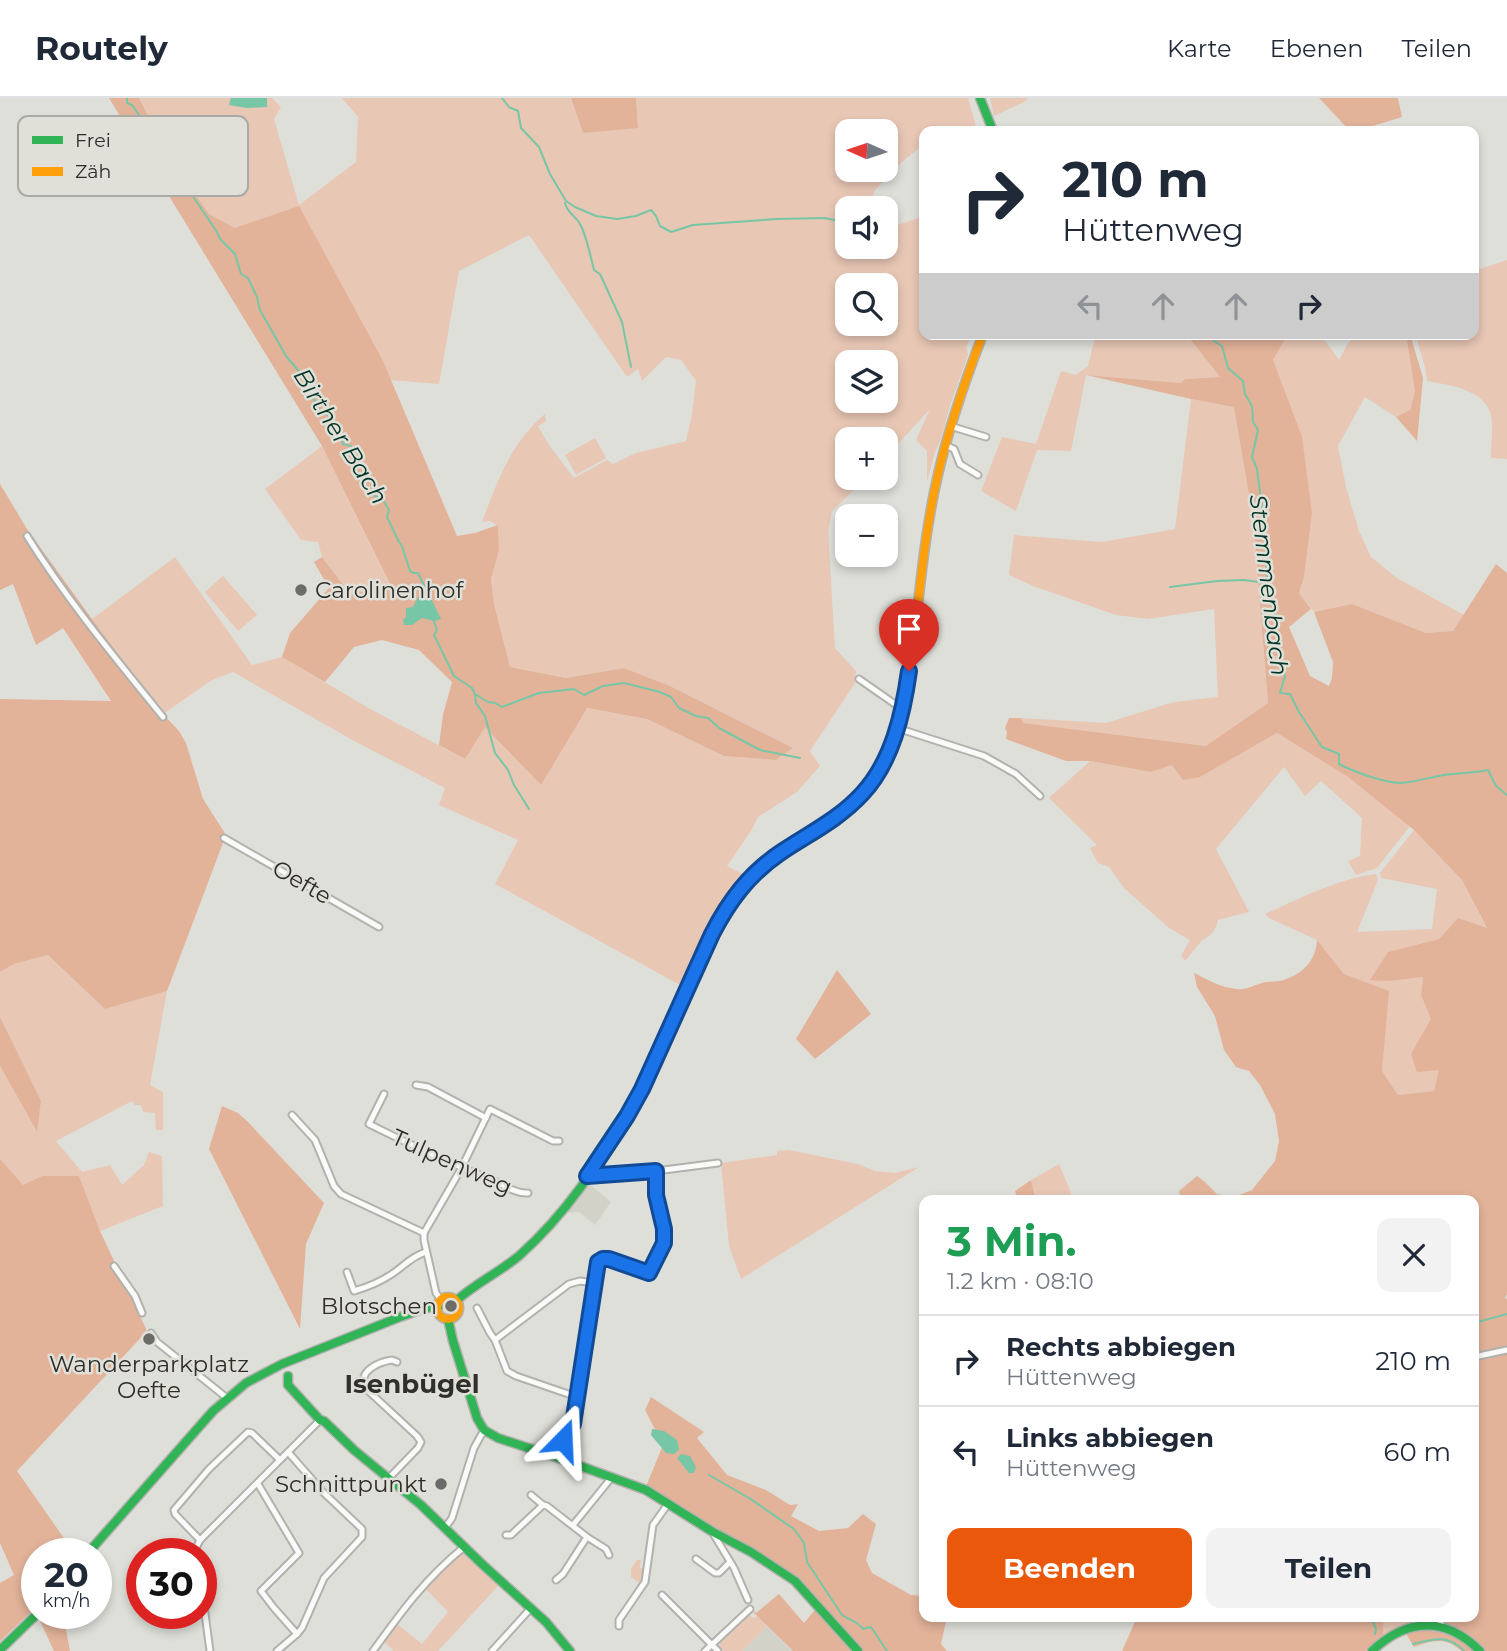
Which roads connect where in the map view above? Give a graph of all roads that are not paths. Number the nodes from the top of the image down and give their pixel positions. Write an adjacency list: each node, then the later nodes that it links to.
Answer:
1 (981, 98): 2 (main road)
2 (991, 126)
3 (981, 340): 4 (main road)
4 (950, 426): 5 (street); 6 (main road)
5 (986, 437)
6 (945, 445): 7 (street); 10 (main road)
7 (978, 475)
8 (27, 536): 11 (street)
9 (859, 679): 10 (street)
10 (902, 709): 12 (main road)
11 (163, 717)
12 (897, 728): 13 (street); 24 (main road)
13 (1041, 796)
14 (225, 838): 15 (street, Oefte)
15 (379, 927)
16 (416, 1085): 19 (street)
17 (384, 1094): 22 (street, Tulpenweg)
18 (292, 1115): 26 (street)
19 (486, 1118): 20 (street); 22 (street)
20 (559, 1142)
21 (718, 1163): 23 (street)
22 (461, 1169): 25 (street, Tulpenweg); 26 (street)
23 (656, 1171): 24 (street); 30 (street)
24 (587, 1176): 31 (main road)
25 (528, 1193)
26 (424, 1233): 27 (street)
27 (426, 1252): 29 (street); 32 (street)
28 (114, 1266): 34 (street)
29 (348, 1272)
30 (594, 1283): 37 (street); 42 (street)
31 (456, 1301): 32 (main road); 35 (main road)
32 (440, 1303): 35 (main road); 43 (main road)
33 (477, 1308): 37 (street)
34 (142, 1313)
35 (448, 1319): 45 (main road)
36 (151, 1333): 43 (street)
37 (495, 1340): 42 (street)
38 (1507, 1350): 39 (street)
39 (1479, 1356)
40 (397, 1362): 50 (street)
41 (288, 1376): 44 (main road)
42 (577, 1397): 47 (street)
43 (228, 1398): 60 (main road)
44 (320, 1420): 46 (street); 50 (main road)
45 (484, 1430): 47 (main road); 56 (street)
46 (289, 1452): 48 (street); 77 (street)
47 (553, 1455): 49 (main road)
48 (280, 1460): 51 (street); 61 (street)
49 (612, 1477): 53 (main road); 55 (street)
50 (389, 1478): 56 (main road)
51 (258, 1484): 62 (street); 77 (street)
52 (531, 1495): 54 (street)
53 (668, 1504): 57 (main road); 73 (street)
54 (542, 1505): 55 (street); 58 (street)
55 (573, 1525): 59 (street)
56 (445, 1528): 63 (main road)
57 (712, 1532): 66 (street); 87 (main road)
58 (506, 1535)
59 (587, 1537): 64 (street); 67 (street)
60 (101, 1538)
61 (198, 1538)
62 (202, 1538)
63 (464, 1547): 70 (main road); 83 (street)
64 (609, 1555)
65 (696, 1559): 66 (street)
66 (730, 1562): 69 (street)
67 (555, 1580)
68 (662, 1595): 78 (street)
69 (748, 1600)
70 (531, 1608): 79 (main road); 84 (street)
71 (750, 1609): 78 (street)
72 (1441, 1622): 74 (street)
73 (619, 1626)
74 (1441, 1628): 88 (main road); 89 (main road)
75 (22, 1629): 80 (main road)
76 (207, 1629): 81 (street)
77 (297, 1634): 82 (street)
78 (712, 1644): 85 (street); 86 (street)
79 (564, 1649)
80 (0, 1650)
81 (210, 1651)
82 (277, 1651)
83 (373, 1651)
84 (492, 1651)
85 (705, 1651)
86 (718, 1651)
87 (859, 1651)
88 (1372, 1651)
89 (1480, 1651)

